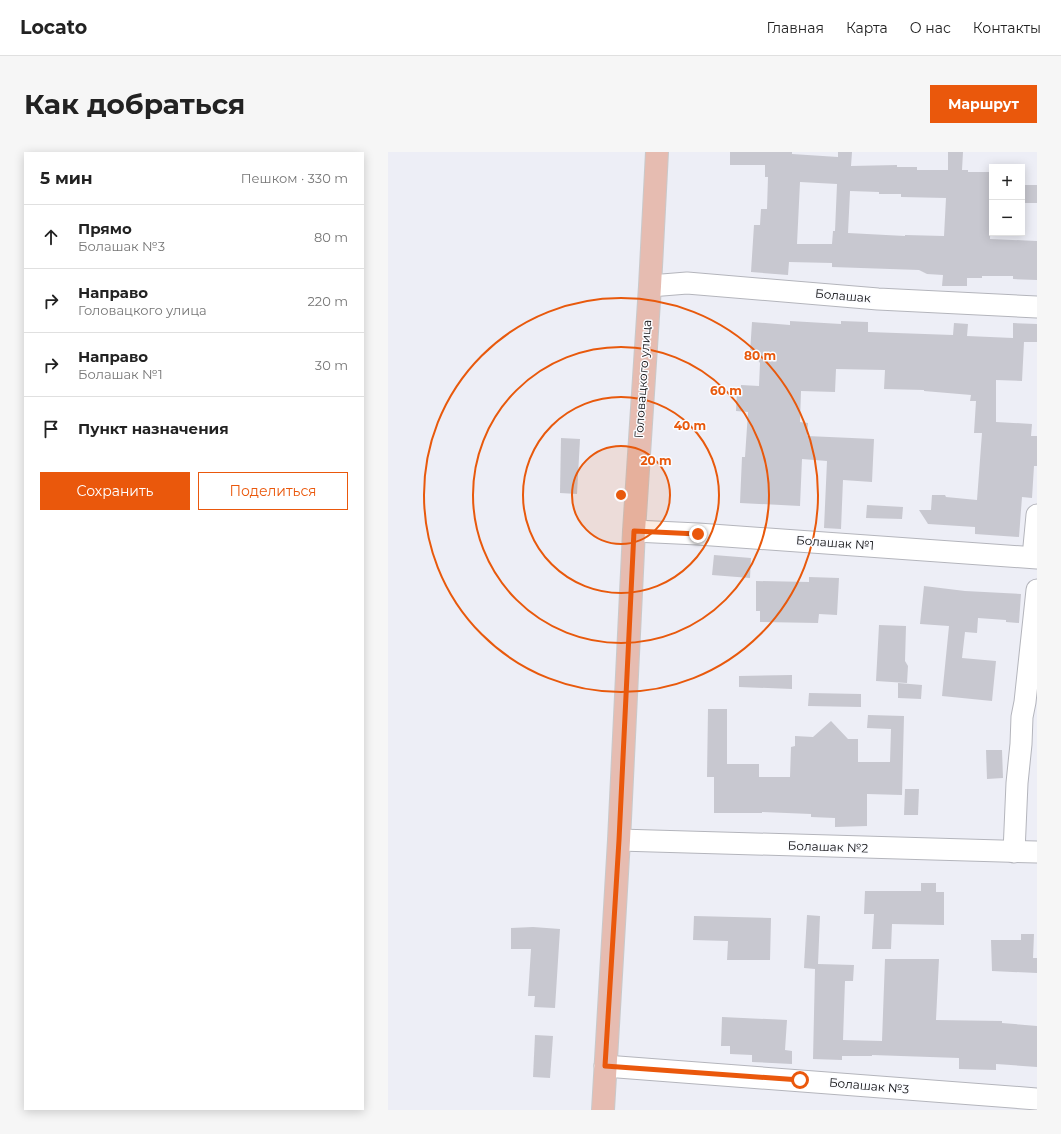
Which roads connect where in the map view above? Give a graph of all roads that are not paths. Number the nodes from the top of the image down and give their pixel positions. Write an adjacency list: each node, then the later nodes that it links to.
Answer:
1 (657, 152): 2 (main road, Головацкого улица)
2 (650, 286): 3 (street, Болашак); 5 (main road, Головацкого улица)
3 (1037, 307)
4 (1037, 515): 6 (street)
5 (634, 531): 6 (street, Болашак №1); 8 (main road, Головацкого улица)
6 (1035, 558)
7 (1037, 590): 9 (street)
8 (619, 840): 9 (street, Болашак №2); 11 (main road, Головацкого улица)
9 (1014, 852): 10 (street, Болашак №2)
10 (1037, 852)
11 (605, 1066): 12 (street, Болашак №3); 13 (main road, Головацкого улица)
12 (1037, 1099)
13 (603, 1110)

